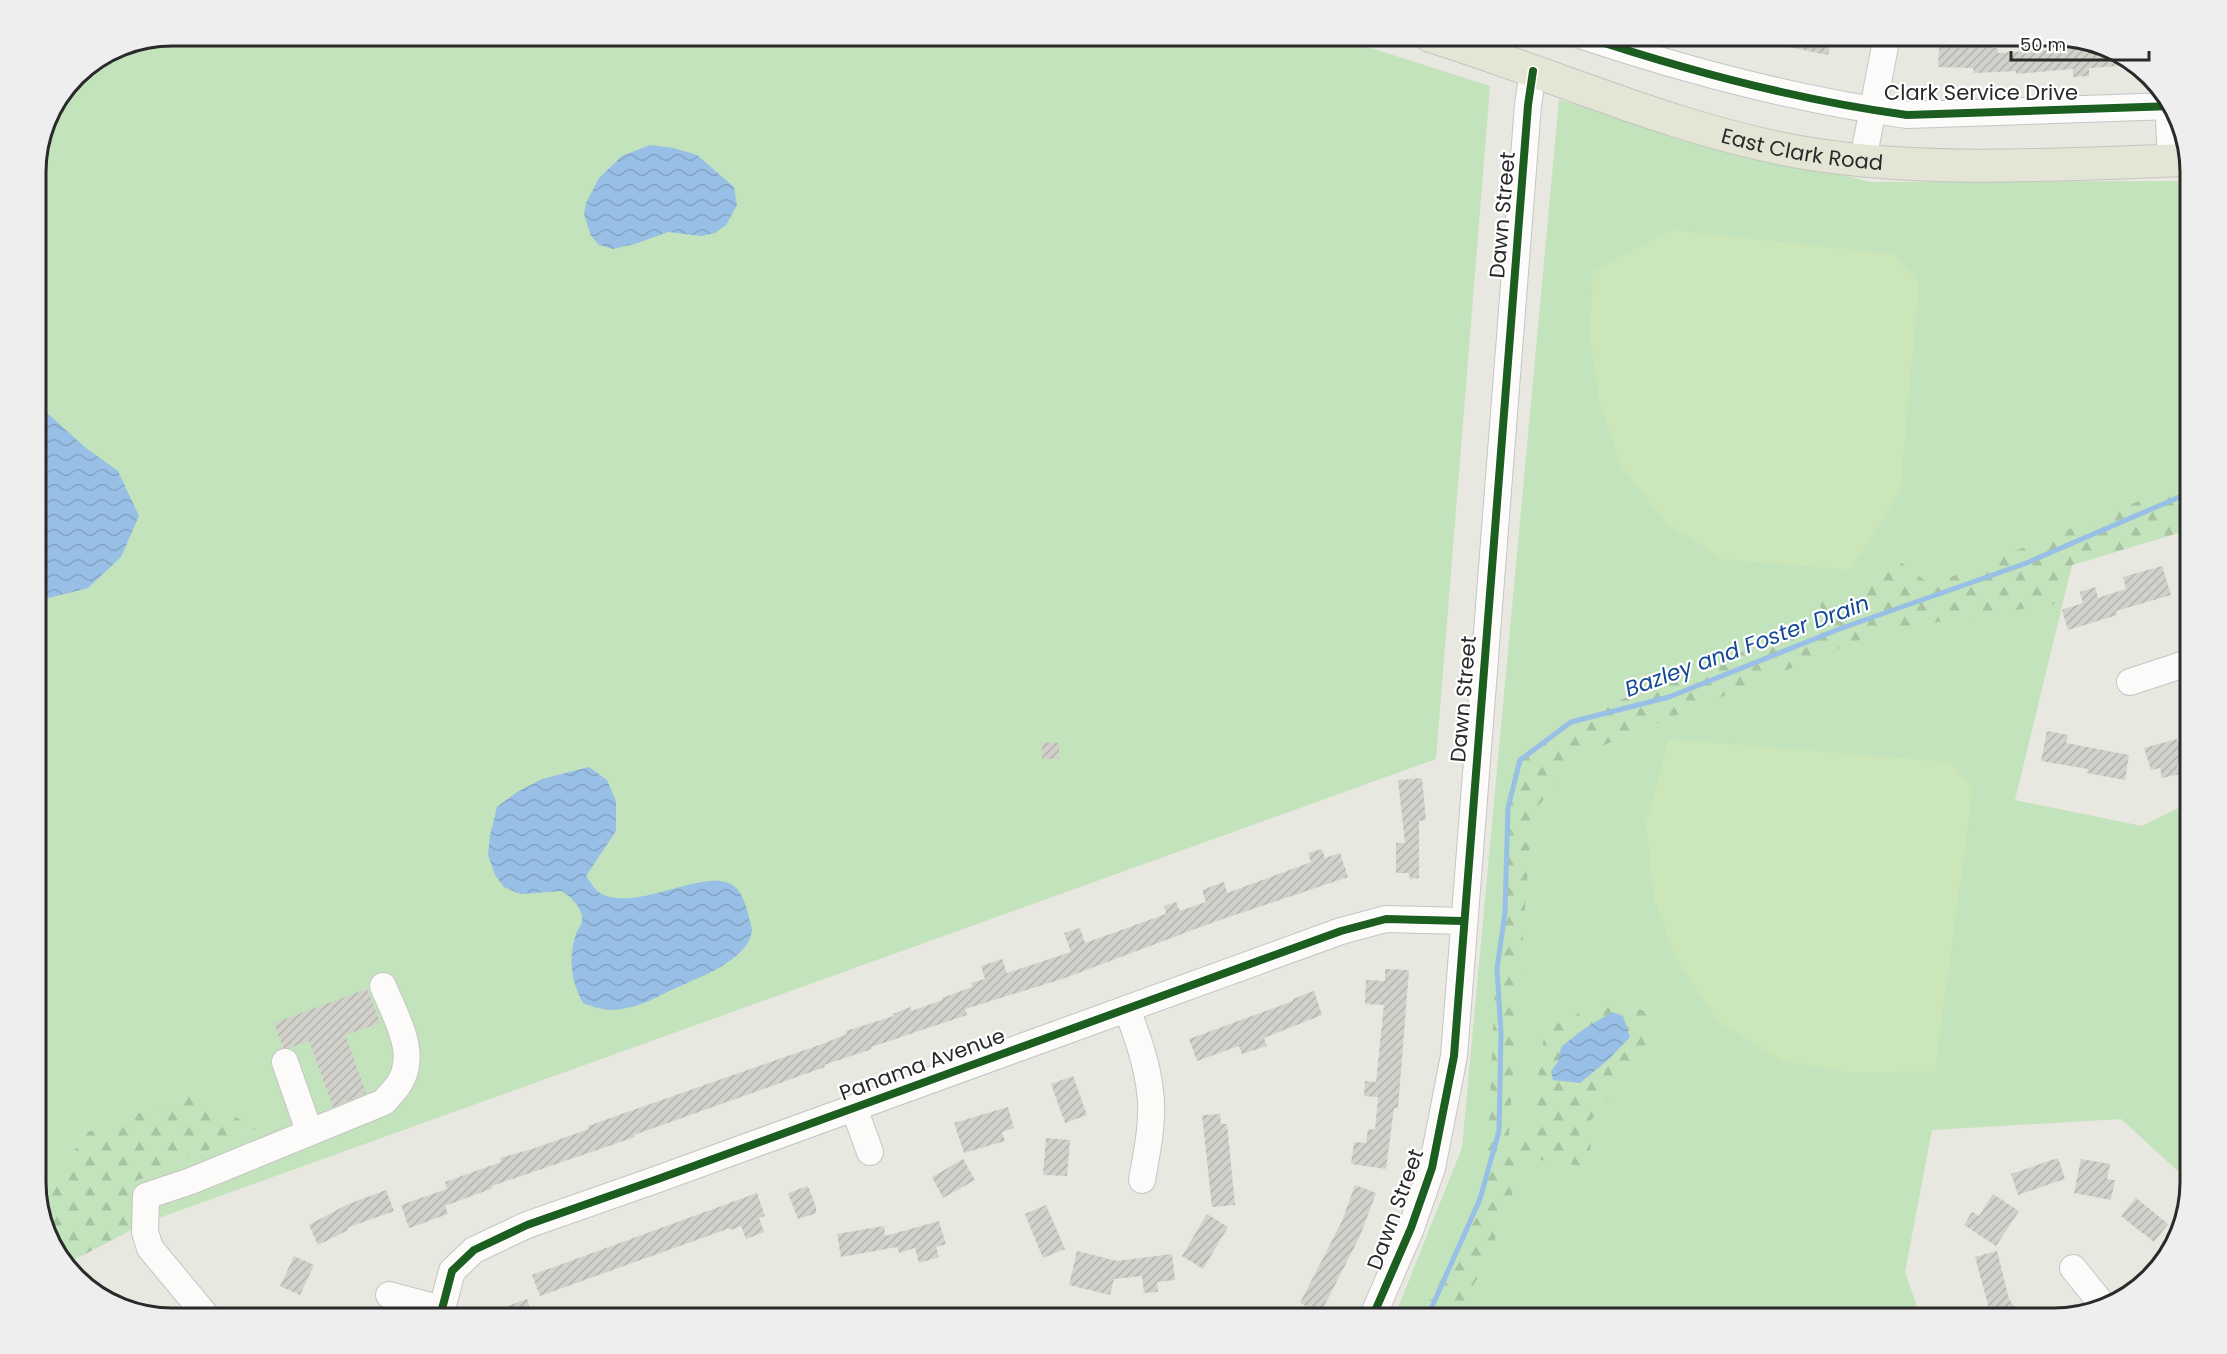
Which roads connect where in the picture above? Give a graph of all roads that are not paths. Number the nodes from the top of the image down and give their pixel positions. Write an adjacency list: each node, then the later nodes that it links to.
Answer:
1 (1460, 46): 4 (main road, East Clark Road)
2 (1614, 46): 6 (street, Clark Service Drive)
3 (1885, 46): 6 (street)
4 (1533, 71): 7 (main road, East Clark Road); 11 (street, Dawn Street)
5 (2160, 104): 6 (street, Clark Service Drive)
6 (1874, 110): 7 (street)
7 (1863, 160): 8 (main road, East Clark Road)
8 (2180, 160)
9 (2180, 666): 10 (street)
10 (2130, 682)
11 (1463, 921): 13 (street, Panama Avenue); 25 (street, Dawn Street)
12 (383, 986): 16 (street)
13 (1127, 1009): 15 (street, Panama Avenue); 18 (street)
14 (285, 1062): 16 (street)
15 (854, 1108): 17 (street, Panama Avenue); 24 (street, Panama Avenue)
16 (309, 1131): 22 (street)
17 (870, 1152)
18 (1142, 1180)
19 (2073, 1268): 21 (street)
20 (389, 1295): 23 (street, Panama Avenue)
21 (2098, 1299)
22 (199, 1307)
23 (422, 1307)
24 (444, 1307)
25 (1377, 1307)

